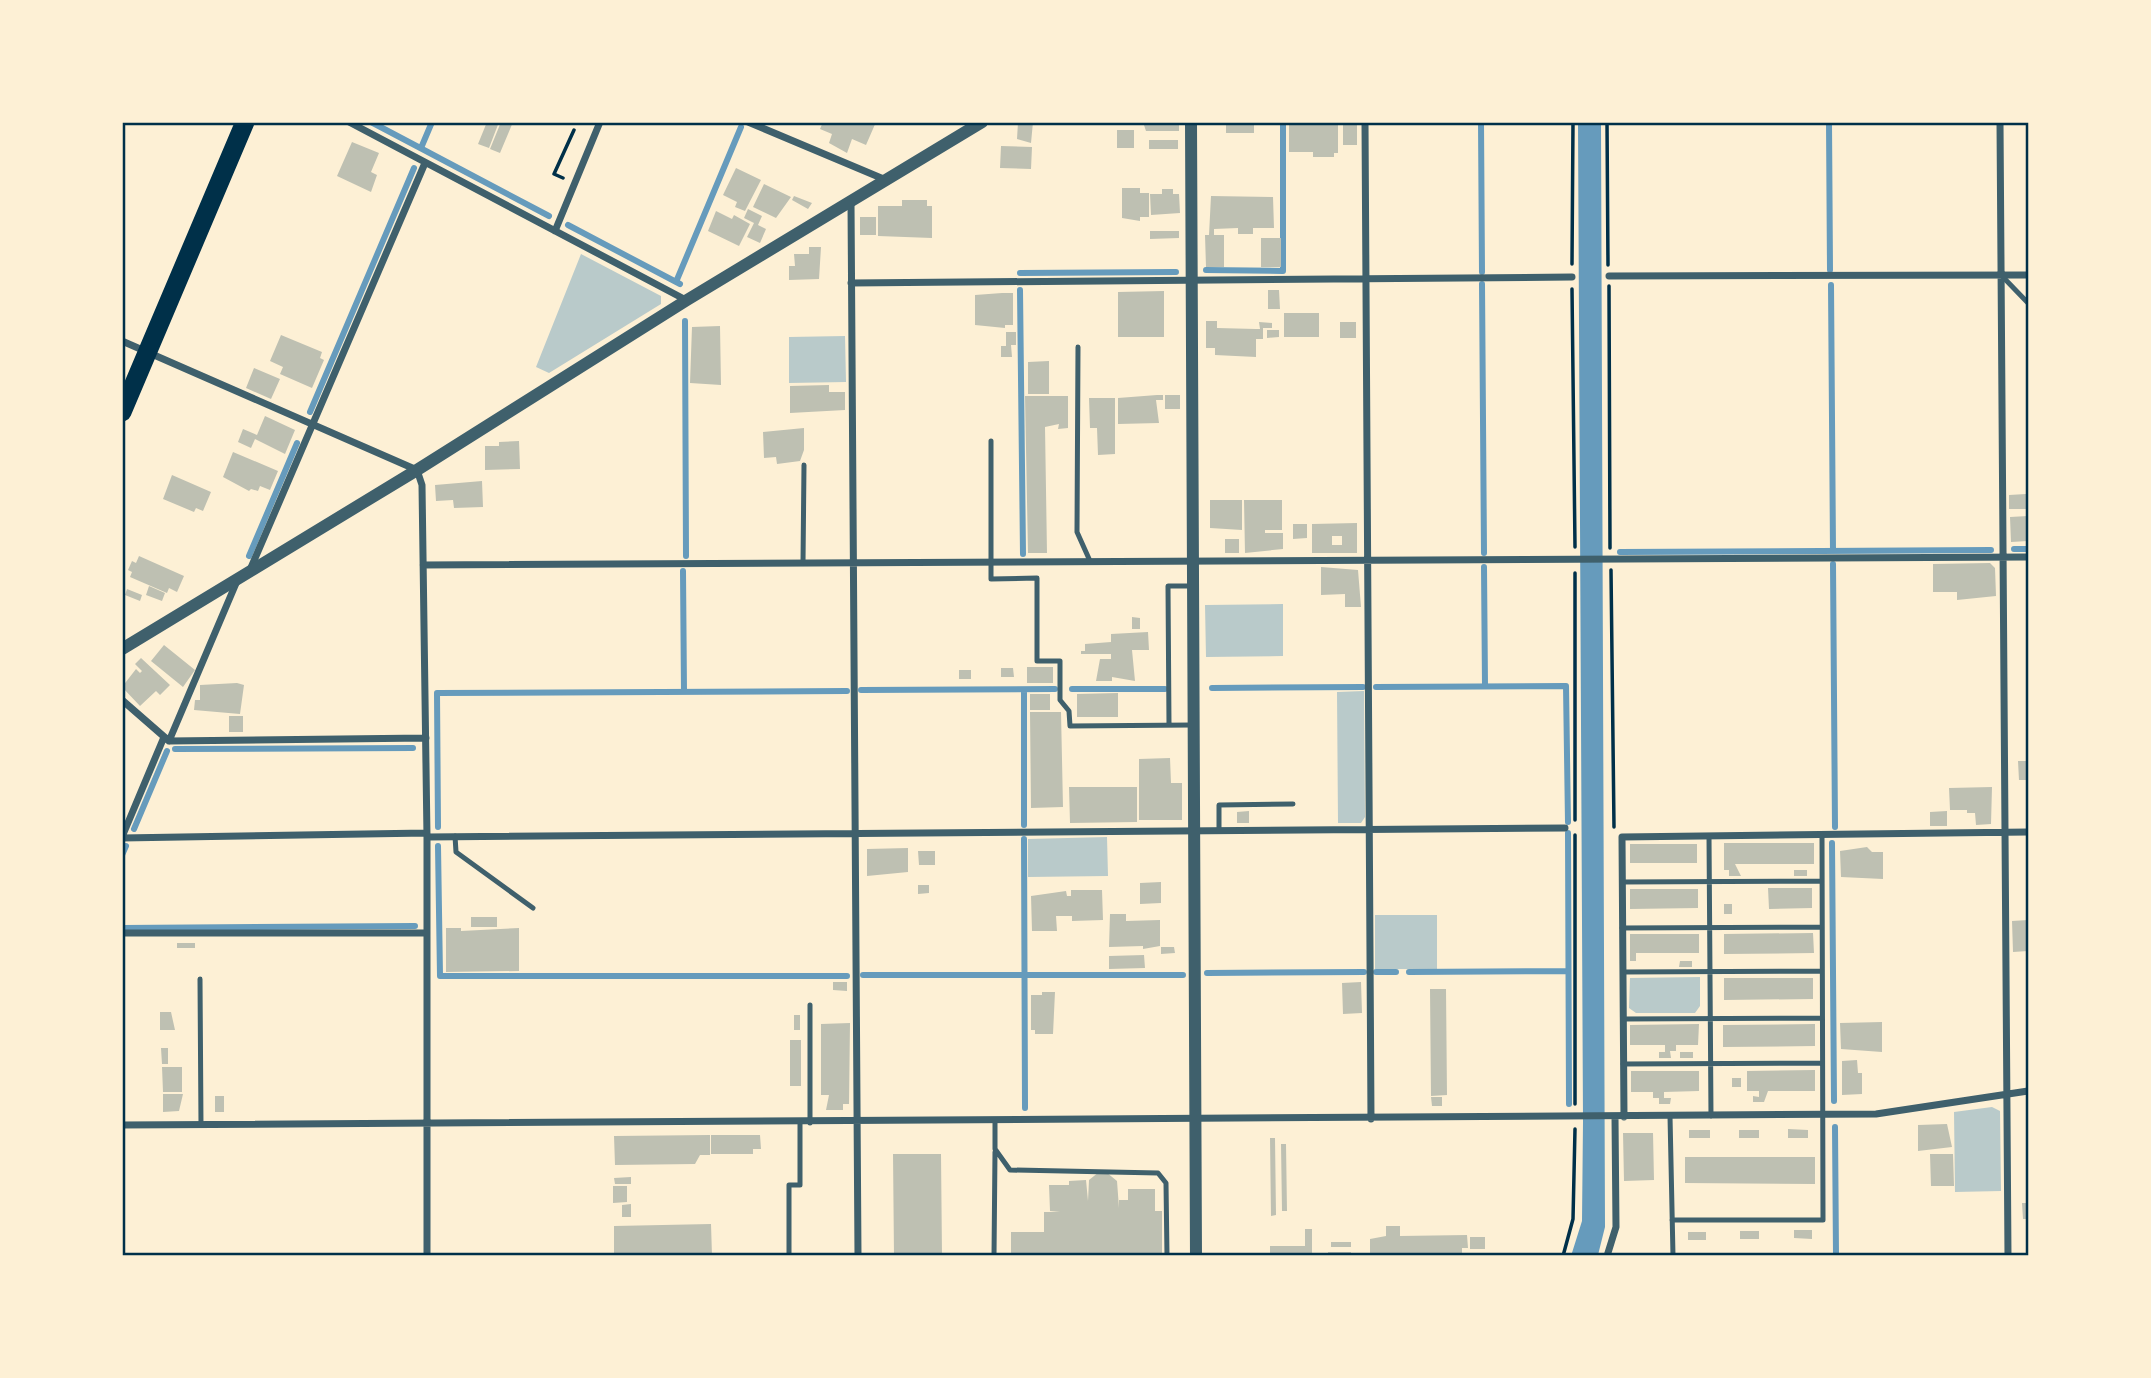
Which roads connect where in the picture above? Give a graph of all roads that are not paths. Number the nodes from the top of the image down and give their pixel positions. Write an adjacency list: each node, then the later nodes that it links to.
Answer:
1 (245, 122): 24 (highway)
2 (349, 122): 9 (street)
3 (600, 122): 12 (street)
4 (748, 122): 10 (street)
5 (982, 122): 10 (street)
6 (1191, 122): 18 (street)
7 (1365, 122): 17 (street)
8 (2000, 122): 13 (street)
9 (425, 163): 12 (street); 26 (street)
10 (887, 180): 11 (street)
11 (851, 202): 19 (street); 20 (street)
12 (555, 231): 20 (street)
13 (2001, 275): 14 (street); 15 (street); 21 (lane); 30 (street)
14 (2028, 275)
15 (1609, 276)
16 (1572, 277): 17 (street)
17 (1366, 278): 18 (street); 32 (street)
18 (1192, 279): 19 (street); 33 (street)
19 (851, 283): 37 (street)
20 (687, 300): 29 (street)
21 (2028, 303)
22 (122, 341): 24 (street)
23 (1078, 347): 35 (lane)
24 (148, 352): 25 (highway); 26 (street)
25 (122, 412)
26 (313, 424): 29 (street); 39 (street)
27 (990, 441): 34 (lane)
28 (804, 465): 36 (lane)
29 (417, 470): 38 (street); 39 (street)
30 (2003, 557): 31 (street); 32 (street); 54 (street)
31 (2028, 557)
32 (1367, 559): 33 (street); 49 (street)
33 (1193, 560): 35 (street); 40 (street)
34 (991, 561): 35 (street); 37 (street); 43 (lane)
35 (1090, 561)
36 (803, 562): 37 (street); 38 (street)
37 (853, 562): 53 (street)
38 (423, 565): 45 (street)
39 (242, 578): 41 (street); 46 (street)
40 (1193, 586): 43 (lane); 44 (street)
41 (122, 649)
42 (122, 700): 46 (street)
43 (1169, 725): 44 (lane)
44 (1194, 725): 50 (street)
45 (425, 738): 46 (street); 55 (street)
46 (167, 739): 59 (street)
47 (1293, 804): 51 (lane)
48 (1565, 828): 49 (street)
49 (1369, 829): 51 (street); 86 (street)
50 (1195, 830): 51 (street); 53 (street); 87 (street)
51 (1219, 830)
52 (2028, 832): 54 (street)
53 (855, 833): 57 (street); 88 (street)
54 (2004, 833): 56 (street); 81 (street)
55 (427, 835): 57 (street); 59 (street); 68 (street)
56 (1822, 835): 58 (street); 61 (lane)
57 (455, 836): 63 (lane)
58 (1709, 836): 60 (lane); 62 (street)
59 (122, 838)
60 (1710, 881): 61 (lane); 62 (lane); 66 (lane)
61 (1822, 881): 64 (lane)
62 (1622, 882): 65 (street)
63 (533, 908)
64 (1822, 927): 66 (lane); 69 (lane)
65 (1622, 928): 66 (lane); 70 (street)
66 (1710, 928): 71 (lane)
67 (122, 933): 68 (street)
68 (426, 933): 94 (street)
69 (1822, 971): 71 (lane); 75 (lane)
70 (1623, 972): 71 (lane); 76 (street)
71 (1710, 972): 74 (lane)
72 (200, 979): 93 (lane)
73 (810, 1004): 91 (lane)
74 (1710, 1018): 75 (lane); 76 (lane); 79 (lane)
75 (1822, 1018): 77 (lane)
76 (1623, 1019): 78 (street)
77 (1822, 1063): 79 (lane); 82 (lane)
78 (1623, 1064): 79 (lane); 85 (street)
79 (1710, 1064): 84 (lane)
80 (2028, 1091): 81 (street)
81 (2007, 1095): 82 (street); 105 (street)
82 (1823, 1115): 84 (street); 96 (lane)
83 (1670, 1116): 84 (street); 85 (street); 96 (lane)
84 (1711, 1116)
85 (1619, 1117): 86 (street); 103 (street)
86 (1371, 1119): 87 (street)
87 (1196, 1120): 89 (street); 102 (street)
88 (857, 1122): 89 (street); 91 (street); 99 (street)
89 (995, 1122): 95 (lane)
90 (800, 1123): 91 (street); 94 (street); 98 (lane)
91 (810, 1123)
92 (122, 1125): 93 (street)
93 (201, 1125): 94 (street)
94 (426, 1125): 97 (street)
95 (995, 1149): 100 (lane); 101 (lane)
96 (1672, 1220): 104 (lane)
97 (427, 1255)
98 (789, 1255)
99 (858, 1255)
100 (994, 1255)
101 (1167, 1255)
102 (1196, 1255)
103 (1607, 1255)
104 (1673, 1255)
105 (2008, 1255)

